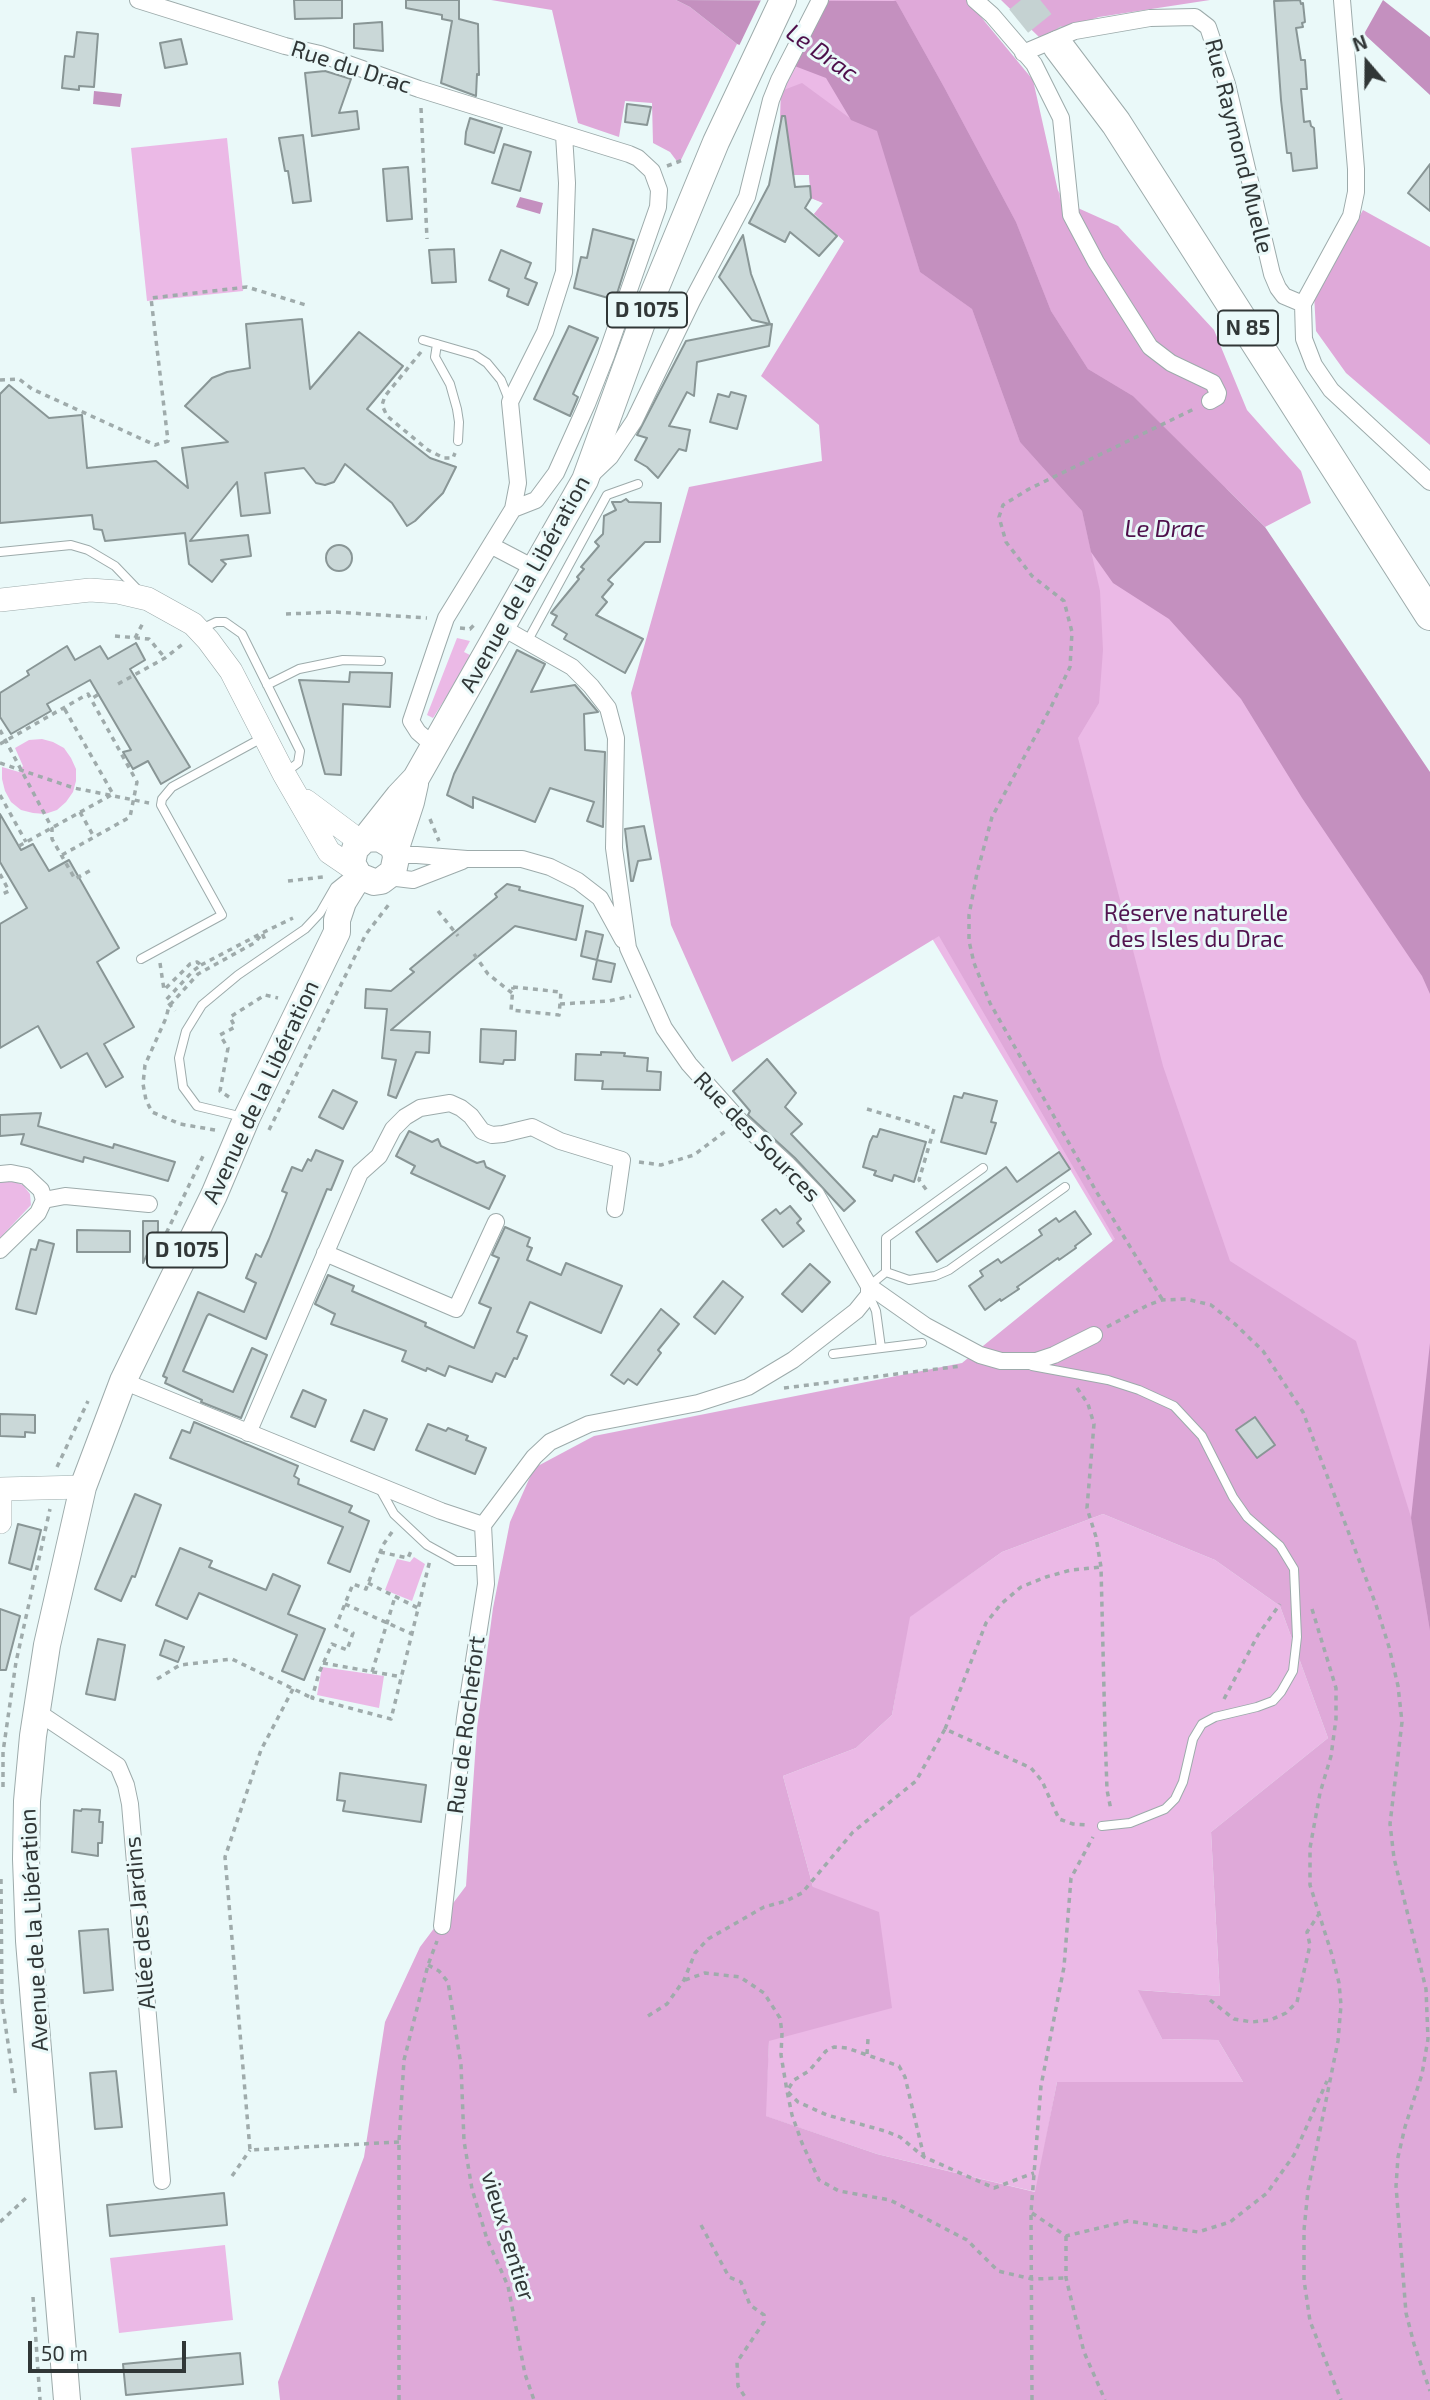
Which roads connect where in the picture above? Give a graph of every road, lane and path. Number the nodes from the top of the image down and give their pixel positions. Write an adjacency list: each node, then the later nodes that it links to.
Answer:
1 (138, 0): 8 (street, Rue du Drac)
2 (783, 0): 20 (main road, Avenue de la Libération / D 1075)
3 (820, 0): 20 (street)
4 (975, 0): 7 (street)
5 (1342, 0): 13 (street)
6 (1058, 46): 30 (highway, N 85)
7 (1023, 53): 13 (street, Rue Raymond Muelle); 17 (street)
8 (423, 90): 9 (street, Rue du Drac); 12 (path)
9 (564, 135): 11 (street, Rue du Drac); 18 (street)
10 (689, 155): 11 (path)
11 (652, 172): 23 (street)
12 (427, 239)
13 (1303, 304): 21 (street)
14 (306, 305): 16 (path)
15 (430, 342): 18 (lane); 19 (lane); 19 (path)
16 (0, 380)
17 (1210, 401): 111 (path)
18 (510, 402): 23 (street)
19 (458, 441)
20 (585, 480): 26 (main road, Avenue de la Libération / D 1075)
21 (1430, 482)
22 (638, 484): 35 (lane)
23 (513, 509): 24 (street)
24 (492, 546): 26 (street); 48 (street)
25 (0, 552): 27 (lane)
26 (536, 569): 32 (main road, Avenue de la Libération / D 1075)
27 (148, 599): 28 (main road); 33 (main road)
28 (0, 600)
29 (286, 614): 31 (path)
30 (1430, 615)
31 (416, 618)
32 (503, 628): 35 (street, Rue des Sources); 48 (main road, Avenue de la Libération / D 1075)
33 (200, 630): 36 (path); 40 (lane); 45 (main road)
34 (116, 636): 36 (path)
35 (527, 642): 77 (street, Rue des Sources)
36 (164, 659): 38 (path); 39 (path)
37 (381, 661): 40 (lane)
38 (167, 666)
39 (118, 684)
40 (267, 685): 51 (lane)
41 (99, 694): 42 (path)
42 (91, 699): 43 (path); 56 (path)
43 (64, 708): 46 (path); 53 (path)
44 (0, 730): 46 (path)
45 (265, 737): 51 (main road); 57 (lane)
46 (6, 741): 47 (path); 50 (path)
47 (0, 744)
48 (433, 745): 52 (main road, Avenue de la Libération / D 1075)
49 (0, 763): 50 (path)
50 (23, 771): 53 (path); 60 (path)
51 (284, 774): 55 (main road)
52 (416, 778): 62 (main road, Avenue de la Libération / D 1075); 70 (main road, Avenue de la Libération / D 1075)
53 (113, 794): 56 (path); 58 (path)
54 (0, 795): 63 (path)
55 (298, 795): 62 (main road); 70 (main road)
56 (133, 799): 57 (path); 61 (path)
57 (162, 805): 78 (lane)
58 (80, 813): 60 (path); 61 (path)
59 (429, 817): 65 (path)
60 (52, 828): 63 (path); 66 (path)
61 (94, 837): 66 (path)
62 (363, 841): 70 (main road)
63 (26, 842): 64 (path)
64 (19, 846)
65 (442, 849)
66 (62, 855): 68 (path)
67 (467, 859): 70 (street); 70 (street); 77 (street)
68 (92, 870)
69 (0, 873): 73 (path)
70 (377, 873): 92 (main road, Avenue de la Libération / D 1075); 92 (lane); 94 (path)
71 (323, 877): 72 (path)
72 (288, 881)
73 (0, 895)
74 (438, 911): 75 (path)
75 (458, 936)
76 (265, 940): 81 (path)
77 (628, 948): 83 (street, Rue des Sources)
78 (156, 951): 80 (lane); 82 (path)
79 (474, 954): 84 (path)
80 (141, 959)
81 (201, 965): 82 (path); 86 (path)
82 (164, 990): 86 (path)
83 (646, 991): 87 (path); 93 (street, Rue des Sources)
84 (512, 993): 87 (path); 87 (path)
85 (288, 996): 92 (path)
86 (166, 1000): 88 (path)
87 (560, 1004)
88 (175, 1011)
89 (145, 1065): 90 (path)
90 (152, 1065)
91 (867, 1109): 102 (path)
92 (235, 1115): 95 (path); 118 (main road, Avenue de la Libération / D 1075)
93 (741, 1122): 97 (path); 110 (street, Rue des Sources)
94 (268, 1133)
95 (209, 1141)
96 (204, 1152): 106 (path)
97 (622, 1160): 104 (street); 108 (street)
98 (983, 1168): 102 (lane)
99 (0, 1174): 101 (street)
100 (1065, 1187): 109 (lane)
101 (44, 1200): 103 (street); 107 (street)
102 (935, 1203): 109 (lane)
103 (149, 1204)
104 (615, 1209)
105 (496, 1222): 108 (street)
106 (161, 1245)
107 (0, 1250)
108 (325, 1254): 121 (street)
109 (886, 1272): 110 (lane)
110 (869, 1290): 114 (lane); 116 (street, Rue des Sources); 127 (street)
111 (1162, 1300): 112 (path); 187 (path)
112 (1094, 1335): 116 (street)
113 (922, 1343): 114 (lane)
114 (881, 1348): 115 (lane)
115 (833, 1354)
116 (1008, 1362): 117 (lane); 119 (path)
117 (1066, 1372): 133 (path); 134 (lane)
118 (123, 1381): 121 (street); 123 (main road, Avenue de la Libération / D 1075)
119 (781, 1388)
120 (89, 1398): 124 (path)
121 (247, 1433): 122 (street)
122 (377, 1485): 127 (street); 130 (lane)
123 (83, 1487): 124 (main road); 154 (main road, Avenue de la Libération / D 1075)
124 (54, 1488): 125 (main road); 157 (path)
125 (0, 1489): 126 (main road)
126 (0, 1522)
127 (483, 1525): 132 (street, Rue de Rochefort)
128 (393, 1530): 131 (path)
129 (413, 1547): 131 (path)
130 (432, 1549): 132 (lane); 137 (path)
131 (380, 1552): 136 (path)
132 (484, 1561): 161 (street, Rue de Rochefort)
133 (1101, 1567): 156 (path); 158 (path)
134 (1294, 1569): 135 (lane); 160 (path)
135 (1295, 1582): 155 (path); 155 (lane)
136 (368, 1583): 138 (path); 140 (path)
137 (422, 1593): 139 (path); 141 (path)
138 (395, 1597): 141 (path); 142 (path)
139 (428, 1597)
140 (345, 1604): 142 (path); 146 (path)
141 (418, 1608): 143 (path)
142 (387, 1622): 143 (path); 147 (path)
143 (412, 1633): 144 (path)
144 (408, 1650): 145 (path); 148 (path)
145 (416, 1653)
146 (323, 1663): 147 (path); 151 (path)
147 (372, 1672): 148 (path)
148 (402, 1677): 152 (path)
149 (158, 1679): 150 (path)
150 (293, 1689): 151 (path); 172 (path)
151 (312, 1698): 152 (path)
152 (395, 1705): 153 (path)
153 (404, 1707)
154 (36, 1711): 176 (street, Allée des Jardins); 189 (main road, Avenue de la Libération / D 1075)
155 (1215, 1717): 158 (lane)
156 (945, 1728): 158 (path); 163 (path)
157 (3, 1793)
158 (1101, 1826): 174 (path)
159 (1, 1876): 170 (path)
160 (1320, 1914): 164 (path); 168 (path)
161 (442, 1926): 162 (path)
162 (428, 1965): 171 (path); 191 (path, vieux sentier)
163 (684, 1980): 165 (path); 169 (path)
164 (1209, 2000)
165 (648, 2016)
166 (868, 2039): 167 (path)
167 (867, 2054): 169 (path); 173 (path)
168 (1331, 2072): 183 (path); 195 (path)
169 (787, 2091): 173 (path); 185 (path)
170 (16, 2098)
171 (399, 2142): 172 (path); 190 (path)
172 (250, 2150): 175 (path)
173 (924, 2157): 174 (path)
174 (1034, 2173): 180 (path)
175 (232, 2176)
176 (162, 2181)
177 (26, 2186): 178 (path)
178 (26, 2198): 179 (path); 181 (path)
179 (27, 2211)
180 (1031, 2212): 183 (path); 185 (path)
181 (0, 2222)
182 (701, 2225): 192 (path)
183 (1066, 2236): 184 (path)
184 (1066, 2278): 185 (path); 194 (path)
185 (1032, 2279): 193 (path)
186 (32, 2291): 188 (path)
187 (1430, 2391)
188 (40, 2400)
189 (67, 2400)
190 (399, 2400)
191 (534, 2400)
192 (747, 2400)
193 (1032, 2400)
194 (1105, 2400)
195 (1341, 2400)

